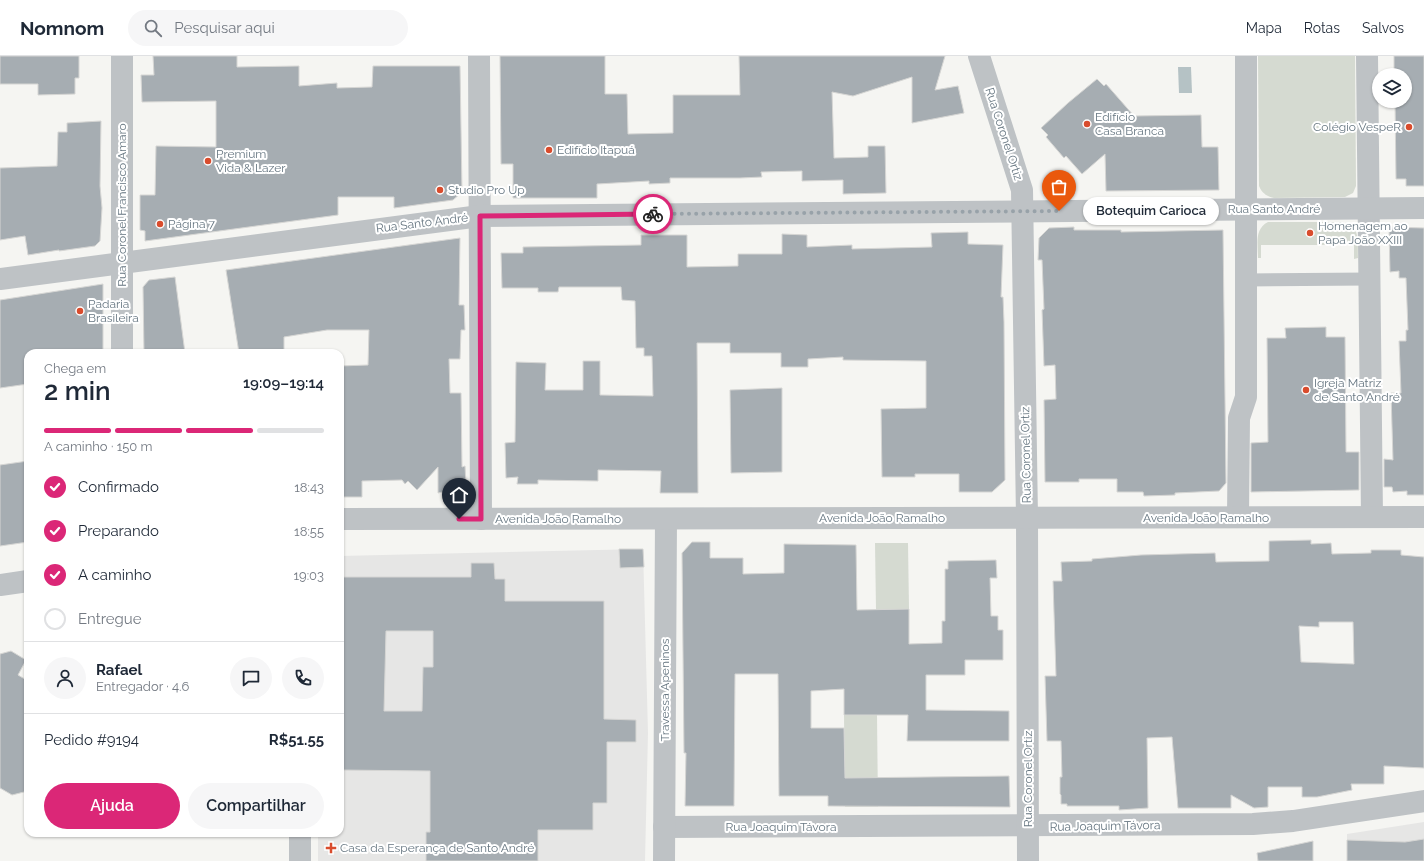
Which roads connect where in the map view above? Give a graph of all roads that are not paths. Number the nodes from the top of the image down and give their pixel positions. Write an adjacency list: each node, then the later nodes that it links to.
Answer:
1 (122, 56): 11 (street, Rua Coronel Francisco Amaro)
2 (479, 56): 10 (street)
3 (979, 56): 9 (street, Rua Coronel Ortiz)
4 (1246, 56): 8 (street)
5 (1367, 56): 6 (street)
6 (1368, 208): 7 (street, Rua Santo André); 8 (street, Rua Santo André); 12 (street)
7 (1424, 208)
8 (1246, 209): 9 (street, Rua Santo André); 14 (street)
9 (1023, 211): 10 (street, Rua Santo André); 20 (street, Rua Coronel Ortiz)
10 (480, 216): 11 (street, Rua Santo André); 22 (street)
11 (122, 263): 13 (street, Rua Santo André); 15 (street, Rua Coronel Francisco Amaro)
12 (1369, 279): 14 (lane); 17 (street)
13 (0, 280)
14 (1246, 280): 16 (street)
15 (122, 349)
16 (1238, 517): 17 (street, Avenida João Ramalho); 20 (street, Avenida João Ramalho)
17 (1372, 517): 18 (street, Avenida João Ramalho)
18 (1424, 517)
19 (666, 518): 20 (street, Avenida João Ramalho); 22 (street, Avenida João Ramalho); 27 (street, Travessa Apeninos)
20 (1027, 518): 26 (street, Rua Coronel Ortiz)
21 (344, 519): 22 (street, Avenida João Ramalho)
22 (481, 519)
23 (24, 582): 24 (street)
24 (0, 585)
25 (1424, 801): 26 (street, Rua Joaquim Távora)
26 (1028, 826): 27 (street, Rua Joaquim Távora); 31 (street, Rua Coronel Ortiz)
27 (664, 827): 30 (street, Travessa Apeninos)
28 (300, 837): 29 (street)
29 (300, 861)
30 (664, 861)
31 (1028, 861)

